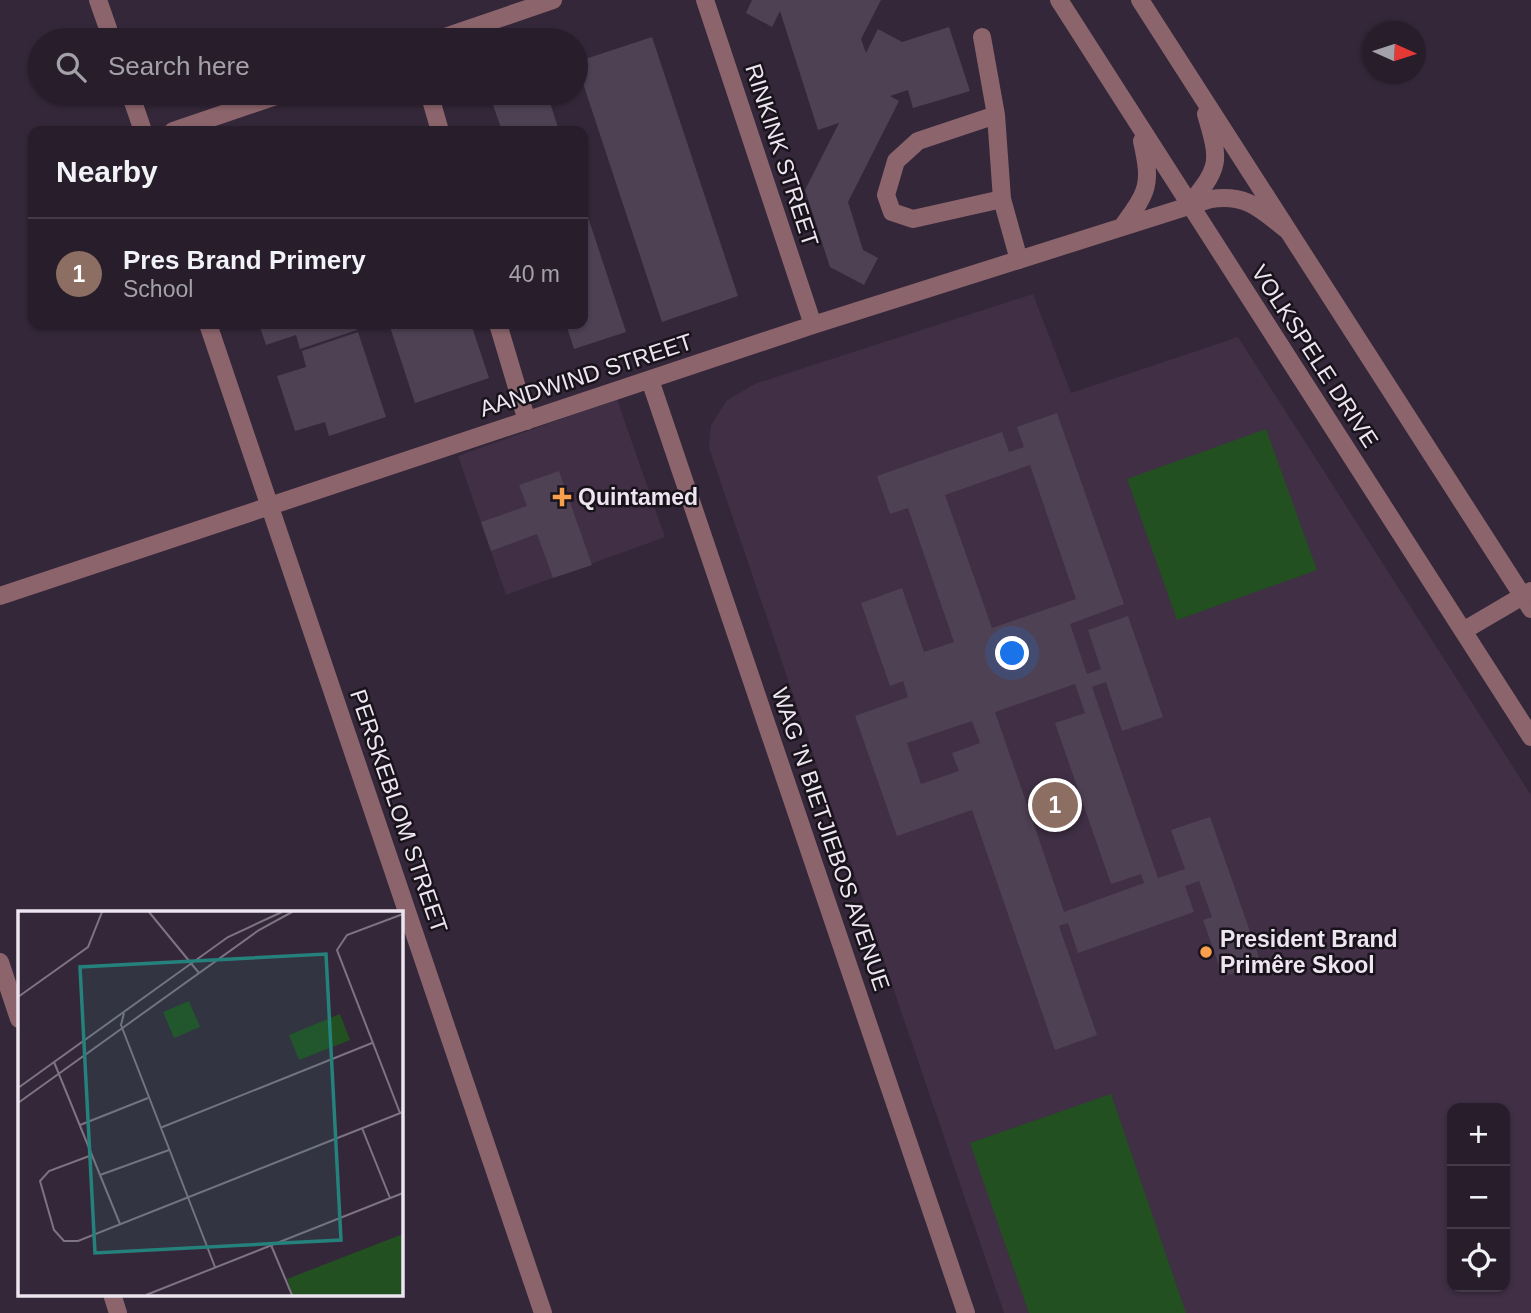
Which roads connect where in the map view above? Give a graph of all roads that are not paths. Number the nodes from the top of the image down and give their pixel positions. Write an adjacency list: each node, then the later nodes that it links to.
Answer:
1 (98, 0): 7 (street)
2 (553, 0): 6 (street)
3 (705, 0): 24 (street, RINKINK STREET)
4 (1059, 0): 18 (street, VOLKSPELE DRIVE)
5 (1140, 0): 10 (street, VOLKSPELE DRIVE)
6 (520, 6): 8 (street)
7 (108, 28)
8 (466, 28)
9 (982, 37): 14 (street)
10 (1200, 92): 20 (street); 22 (street, VOLKSPELE DRIVE)
11 (134, 105): 15 (street)
12 (250, 105): 16 (street)
13 (432, 105): 17 (street)
14 (996, 115): 19 (street); 19 (street)
15 (141, 126)
16 (188, 126)
17 (439, 126)
18 (1140, 130): 20 (street, VOLKSPELE DRIVE); 21 (street)
19 (1002, 199): 23 (street)
20 (1188, 205): 21 (street, AANDWIND STREET); 22 (street, AANDWIND STREET); 32 (street, VOLKSPELE DRIVE)
21 (1122, 227): 23 (street, AANDWIND STREET)
22 (1287, 230): 31 (street, VOLKSPELE DRIVE)
23 (1019, 260): 24 (street, AANDWIND STREET)
24 (813, 325): 27 (street, AANDWIND STREET)
25 (210, 329): 29 (street, PERSKEBLOM STREET)
26 (499, 329): 28 (street)
27 (650, 380): 28 (street, AANDWIND STREET); 39 (street, WAG 'N BIETJIEBOS AVENUE)
28 (527, 421): 29 (street, AANDWIND STREET)
29 (270, 506): 30 (street, AANDWIND STREET); 38 (street, PERSKEBLOM STREET)
30 (0, 596)
31 (1529, 599): 32 (street)
32 (1464, 631): 33 (street, VOLKSPELE DRIVE)
33 (1531, 737)
34 (0, 962): 35 (street)
35 (18, 1016)
36 (112, 1296): 37 (street)
37 (118, 1313)
38 (542, 1313)
39 (966, 1313)

